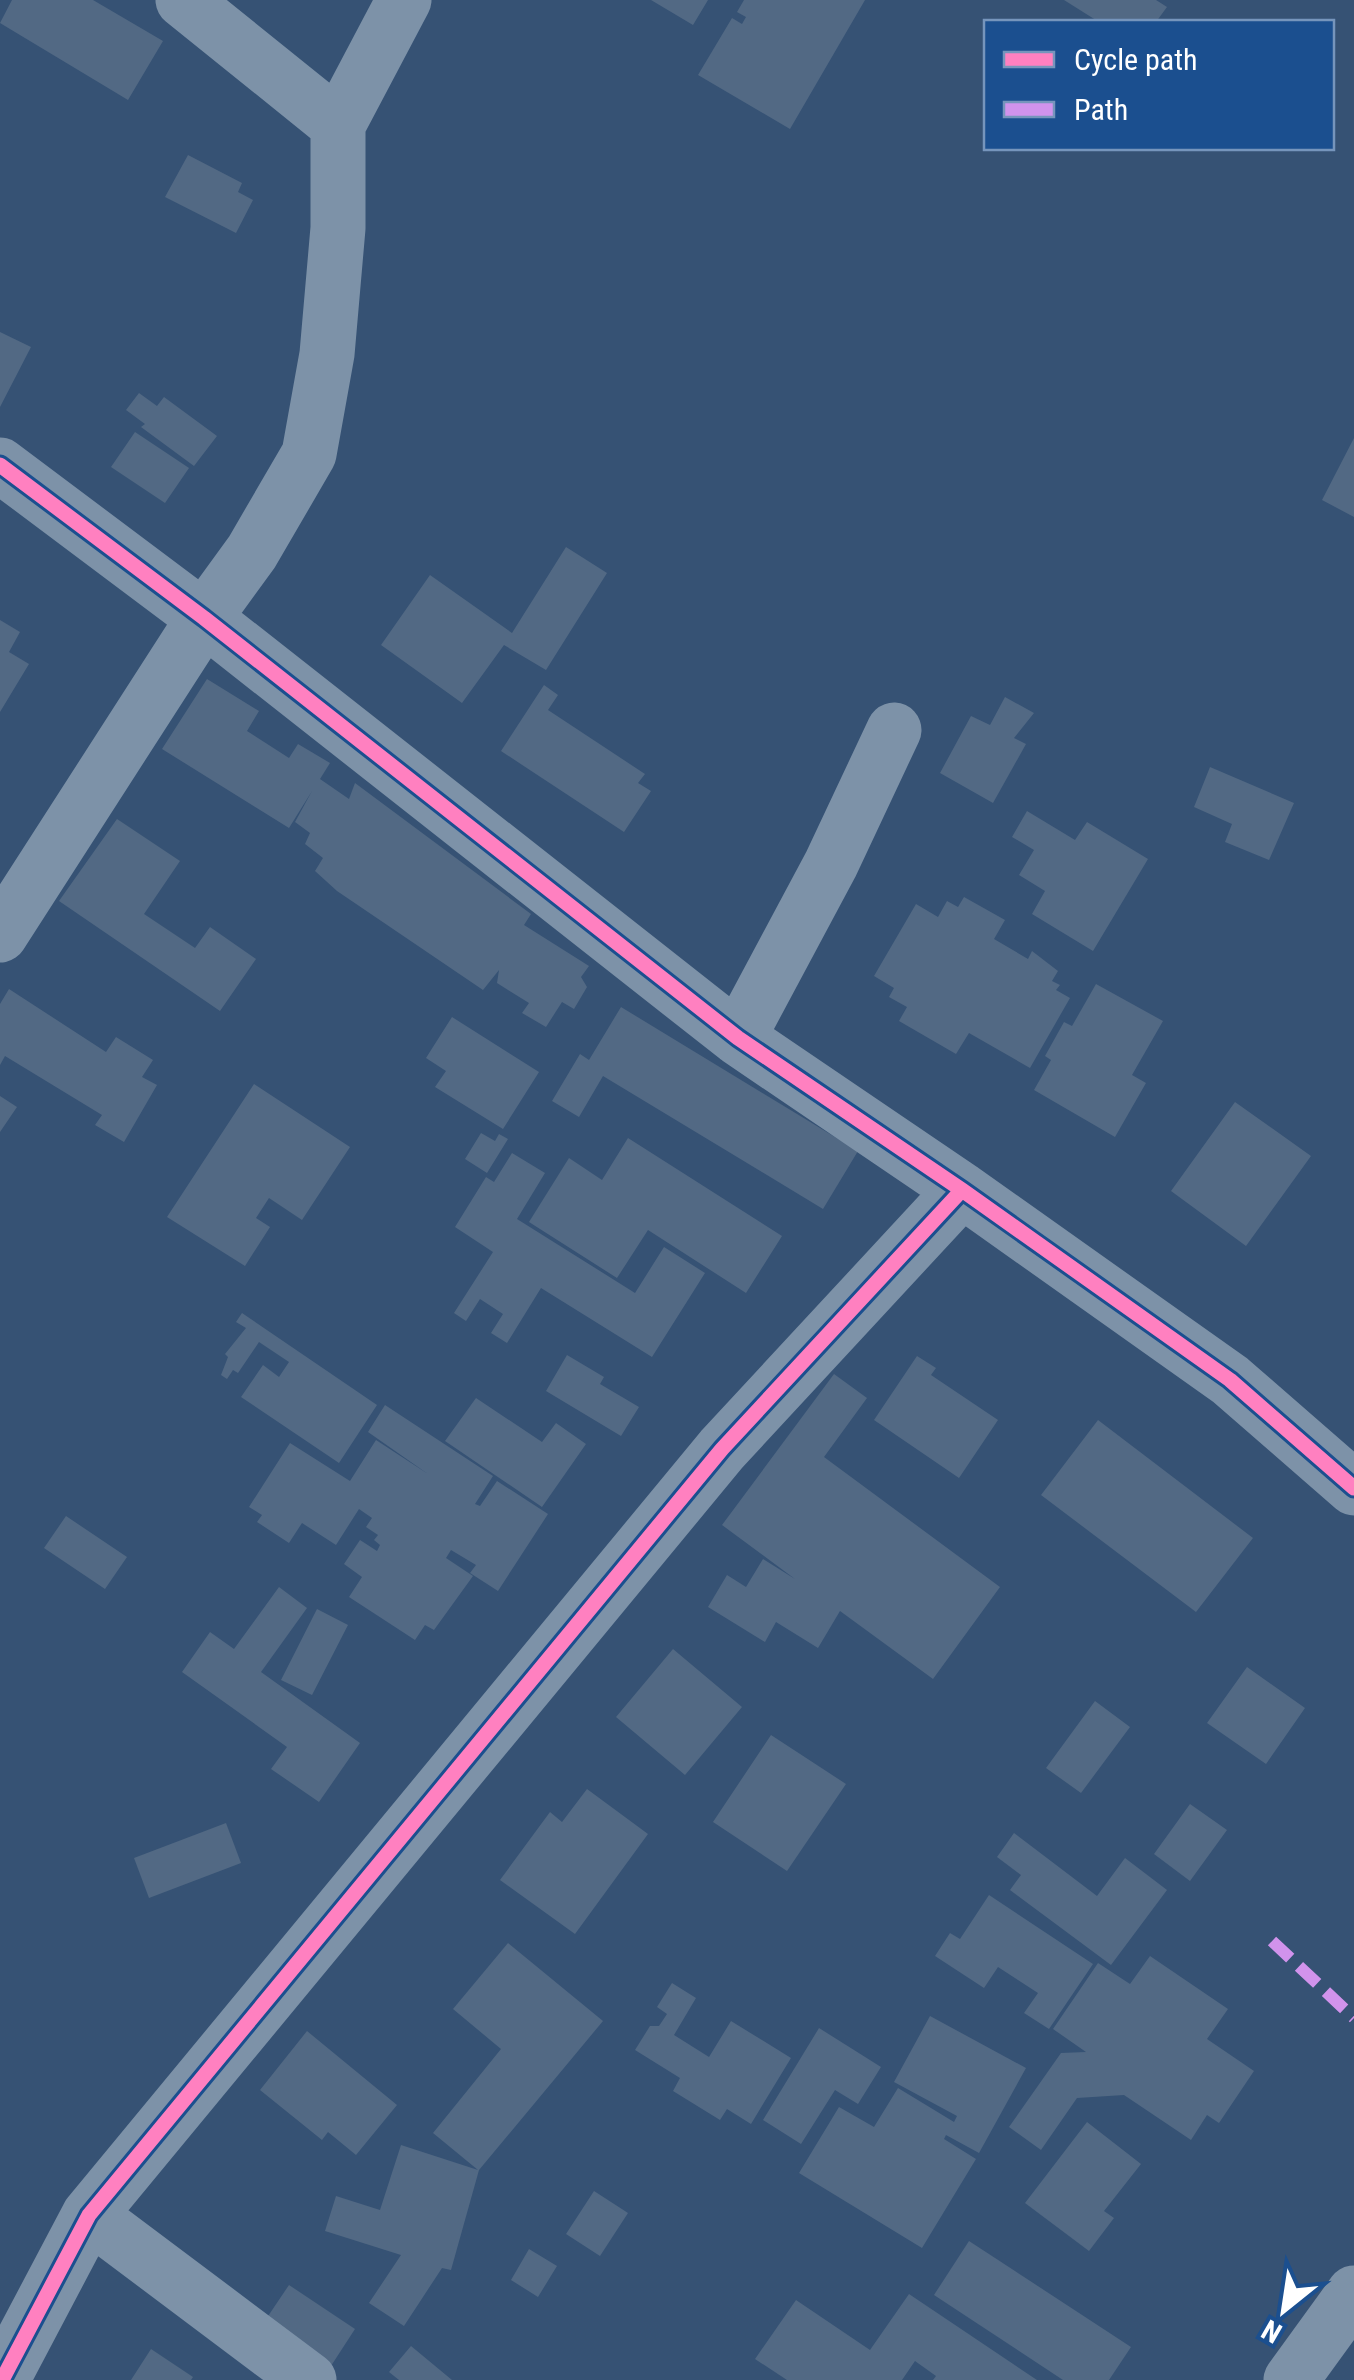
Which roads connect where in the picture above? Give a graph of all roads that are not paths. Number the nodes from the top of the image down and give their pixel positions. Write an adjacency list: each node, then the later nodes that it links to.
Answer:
1 (183, 0): 3 (street)
2 (404, 0): 3 (street)
3 (338, 126): 5 (street)
4 (0, 465): 5 (street)
5 (204, 618): 7 (street); 8 (street)
6 (894, 730): 8 (street)
7 (0, 935)
8 (738, 1038): 9 (street)
9 (962, 1190): 10 (street); 11 (street)
10 (1354, 1488)
11 (89, 2215): 13 (street); 14 (street)
12 (1354, 2294): 15 (street)
13 (2, 2380)
14 (310, 2380)
15 (1290, 2380)

